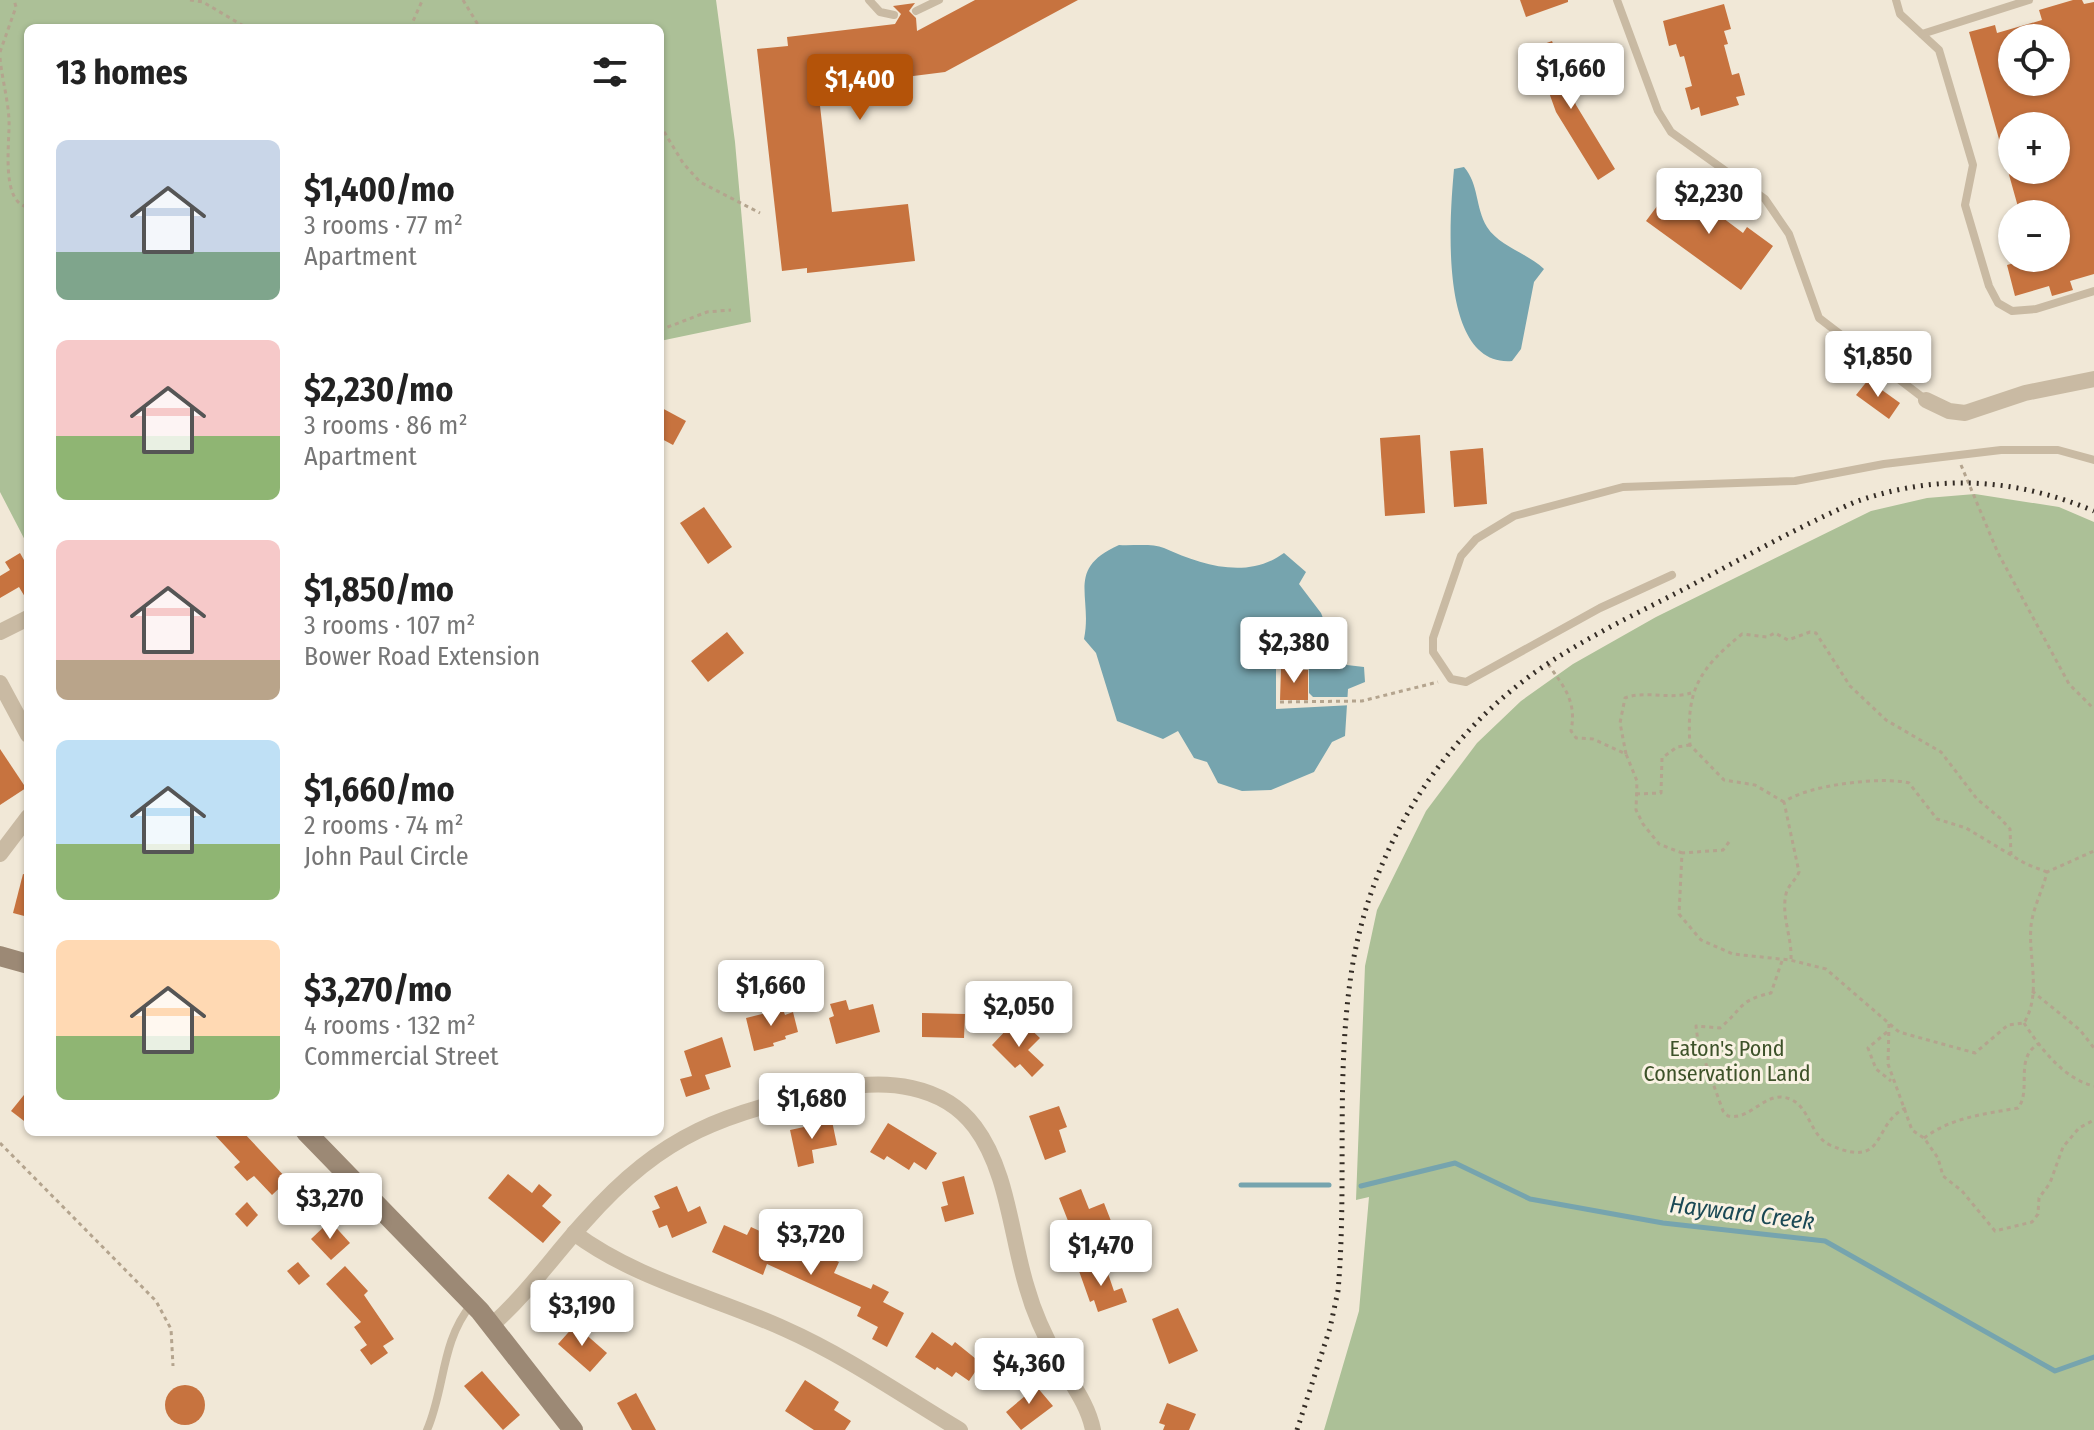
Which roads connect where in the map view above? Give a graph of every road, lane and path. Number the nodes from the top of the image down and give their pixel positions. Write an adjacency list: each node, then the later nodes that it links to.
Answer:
1 (14, 0): 16 (path)
2 (190, 0): 12 (path)
3 (463, 0): 14 (path)
4 (869, 0): 11 (lane)
5 (939, 0): 10 (lane)
6 (1617, 0): 25 (lane)
7 (1896, 0): 15 (lane)
8 (2029, 0): 15 (lane)
9 (422, 1): 13 (path)
10 (916, 11)
11 (894, 15)
12 (240, 24)
13 (412, 24)
14 (478, 24)
15 (1922, 34): 21 (lane)
16 (0, 52)
17 (0, 58): 19 (path)
18 (664, 132): 20 (path)
19 (24, 205)
20 (760, 213)
21 (2094, 291)
22 (731, 310): 23 (path)
23 (664, 328)
24 (2094, 379): 25 (street)
25 (1926, 400)
26 (1957, 456): 27 (lane); 32 (lane); 36 (path)
27 (2094, 460)
28 (1672, 575): 32 (lane)
29 (24, 620): 30 (street)
30 (0, 632)
31 (1548, 664): 39 (path)
32 (1451, 679): 35 (path)
33 (0, 683): 37 (street)
34 (1691, 693): 38 (path); 39 (path); 47 (path)
35 (1280, 702)
36 (2094, 709)
37 (24, 728)
38 (1690, 745): 40 (path); 41 (path)
39 (1626, 754): 40 (path)
40 (1636, 794): 45 (path)
41 (1784, 802): 47 (path); 50 (path)
42 (24, 822): 46 (street)
43 (1729, 842): 45 (path)
44 (2094, 851): 48 (path)
45 (1682, 853): 51 (path)
46 (0, 854)
47 (2011, 855): 48 (path)
48 (2047, 872): 53 (path)
49 (0, 956): 52 (main road)
50 (1790, 960): 51 (path); 55 (path)
51 (1782, 961): 61 (path)
52 (24, 963)
53 (2032, 991): 54 (path); 58 (path)
54 (2024, 1023): 55 (path); 57 (path)
55 (1889, 1024): 56 (path)
56 (1887, 1032): 59 (path); 59 (path)
57 (2038, 1044): 60 (path); 64 (path)
58 (2094, 1048)
59 (1892, 1082): 61 (path)
60 (2094, 1086)
61 (1906, 1108): 64 (path)
62 (2094, 1120): 64 (path)
63 (310, 1136): 67 (main road)
64 (1924, 1138)
65 (0, 1143): 69 (path)
66 (574, 1233): 68 (street); 72 (street); 73 (street)
67 (473, 1303): 68 (main road); 70 (lane)
68 (492, 1325): 71 (main road)
69 (173, 1366)
70 (427, 1430)
71 (573, 1430)
72 (960, 1430)
73 (1093, 1430)

